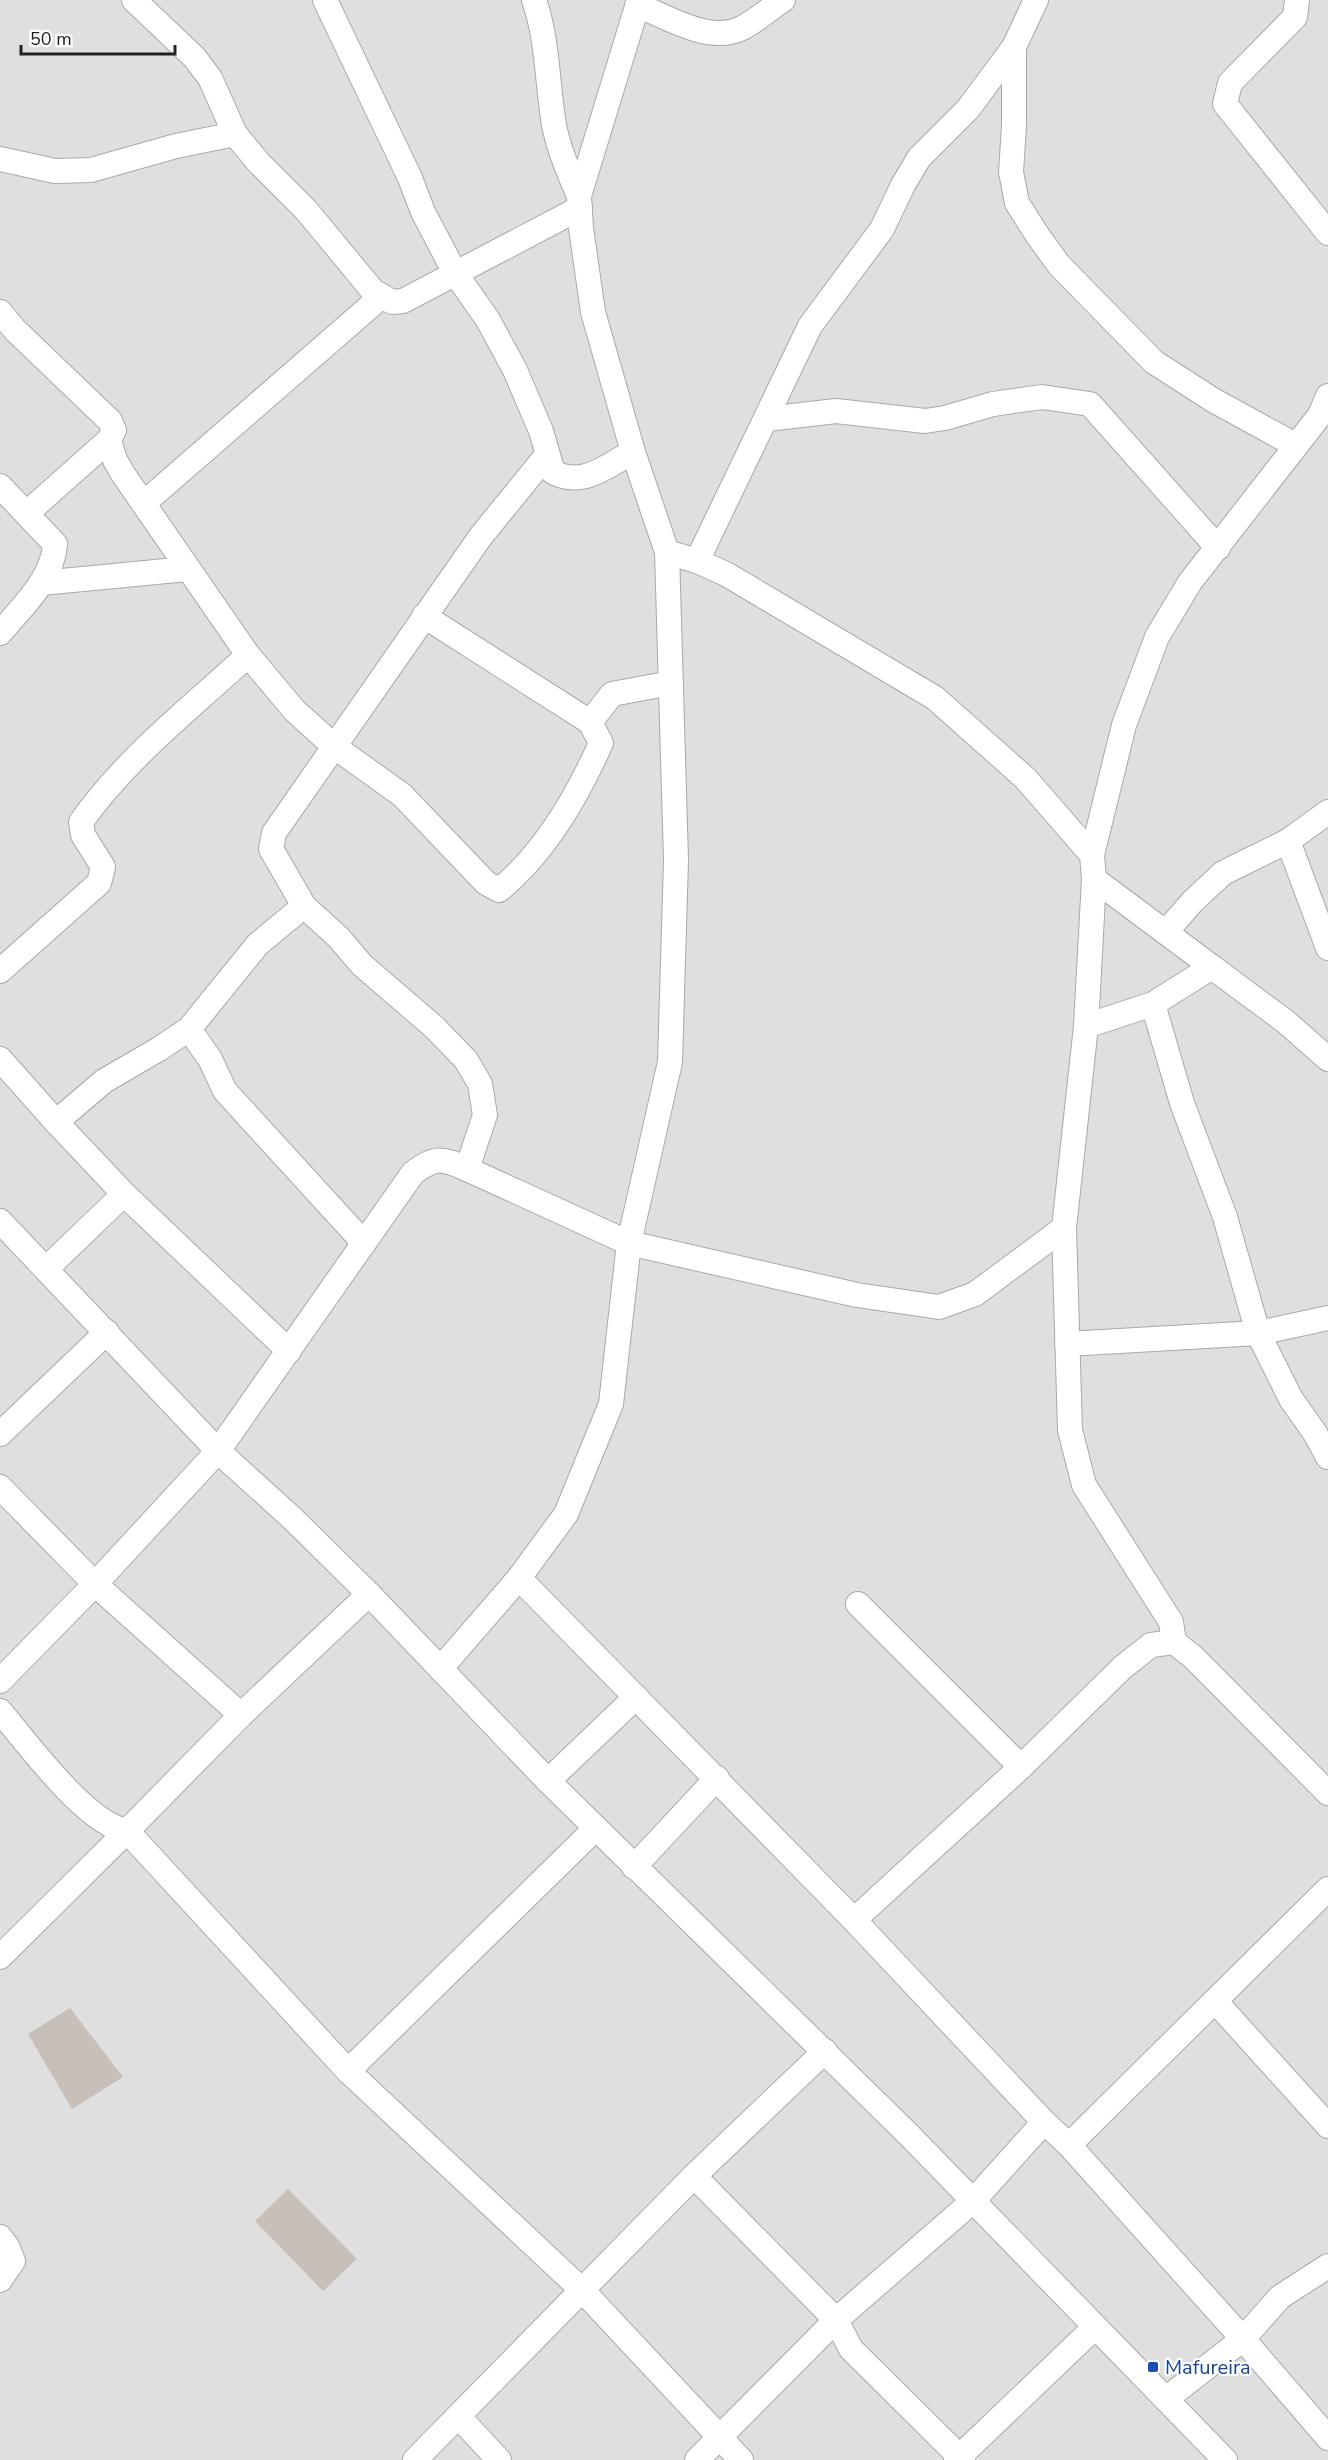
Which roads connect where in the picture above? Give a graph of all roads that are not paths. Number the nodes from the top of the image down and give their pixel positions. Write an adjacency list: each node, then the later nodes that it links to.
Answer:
1 (134, 0): 9 (street)
2 (325, 0): 13 (street)
3 (534, 0): 11 (street)
4 (783, 0): 7 (street)
5 (1036, 0): 8 (street)
6 (1297, 0): 12 (street)
7 (638, 2): 11 (street)
8 (1014, 47): 17 (street); 19 (street)
9 (235, 134): 10 (street); 14 (street)
10 (0, 159)
11 (579, 202): 13 (street); 20 (street)
12 (1328, 233)
13 (455, 273): 14 (street); 21 (street)
14 (382, 296): 23 (street)
15 (0, 312): 18 (street)
16 (1325, 411): 19 (street)
17 (767, 419): 25 (street); 27 (street)
18 (109, 440): 23 (street); 24 (street)
19 (1295, 445): 25 (street)
20 (633, 452): 21 (street); 26 (street)
21 (547, 455): 30 (street)
22 (0, 486): 24 (street)
23 (144, 503): 28 (street)
24 (27, 513): 29 (street)
25 (1218, 548): 38 (street)
26 (667, 552): 27 (street); 33 (street)
27 (697, 561): 38 (street)
28 (187, 569): 29 (street); 32 (street)
29 (41, 583): 31 (street)
30 (424, 616): 34 (street); 35 (street)
31 (0, 633)
32 (248, 655): 35 (street); 43 (street)
33 (671, 683): 34 (street); 55 (street)
34 (590, 722): 35 (street)
35 (335, 747): 39 (street)
36 (1328, 812): 37 (street)
37 (1288, 841): 40 (street); 41 (street)
38 (1093, 867): 40 (street); 45 (street)
39 (304, 906): 46 (street); 50 (street)
40 (1166, 932): 42 (street)
41 (1328, 948)
42 (1212, 967): 44 (street); 48 (street)
43 (0, 971)
44 (1153, 1004): 45 (street); 59 (street)
45 (1086, 1026): 53 (street)
46 (189, 1029): 49 (street); 54 (street)
47 (0, 1059): 49 (street)
48 (1328, 1059)
49 (56, 1122): 51 (street)
50 (467, 1169): 54 (street); 55 (street)
51 (124, 1194): 56 (street); 61 (street)
52 (0, 1221): 56 (street)
53 (1064, 1228): 55 (street); 60 (street)
54 (364, 1243): 61 (street)
55 (629, 1243): 66 (street)
56 (46, 1269): 58 (street)
57 (1328, 1318): 59 (street)
58 (106, 1332): 62 (street); 63 (street)
59 (1258, 1333): 60 (street); 64 (street)
60 (1067, 1344): 70 (street)
61 (290, 1351): 63 (street)
62 (0, 1434)
63 (218, 1451): 67 (street); 68 (street)
64 (1328, 1457)
65 (0, 1487): 67 (street)
66 (519, 1578): 71 (street); 73 (street)
67 (95, 1584): 72 (street); 75 (street)
68 (369, 1594): 71 (street); 75 (street)
69 (858, 1604): 76 (street)
70 (1174, 1642): 76 (street); 79 (street)
71 (441, 1668): 78 (street)
72 (0, 1681)
73 (636, 1697): 77 (street); 78 (street)
74 (0, 1712): 81 (street)
75 (241, 1715): 81 (street)
76 (1021, 1767): 84 (street)
77 (717, 1778): 82 (street); 84 (street)
78 (548, 1781): 80 (street)
79 (1328, 1793)
80 (596, 1828): 82 (street); 88 (street)
81 (127, 1831): 85 (street); 88 (street)
82 (634, 1867): 87 (street)
83 (1328, 1889): 86 (street)
84 (854, 1920): 89 (street)
85 (0, 1957)
86 (1215, 2001): 90 (street); 91 (street)
87 (825, 2051): 92 (street); 93 (street)
88 (348, 2072): 97 (street)
89 (1044, 2122): 91 (street); 93 (street)
90 (1328, 2126)
91 (1069, 2145): 100 (street)
92 (694, 2176): 97 (street); 98 (street)
93 (973, 2201): 98 (street); 99 (street)
94 (0, 2237): 96 (street)
95 (1328, 2266): 100 (street)
96 (0, 2280)
97 (583, 2291): 102 (street); 103 (street)
98 (836, 2320): 103 (street); 106 (street)
99 (1095, 2327): 101 (street); 106 (street)
100 (1243, 2339): 101 (street); 104 (street)
101 (1167, 2399): 105 (street)
102 (459, 2417): 107 (street); 108 (street)
103 (719, 2438): 109 (street); 110 (street)
104 (1328, 2438)
105 (1219, 2458)
106 (960, 2459)
107 (416, 2460)
108 (499, 2460)
109 (697, 2460)
110 (741, 2460)

